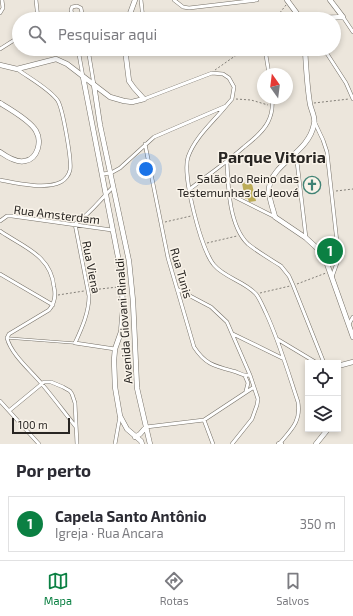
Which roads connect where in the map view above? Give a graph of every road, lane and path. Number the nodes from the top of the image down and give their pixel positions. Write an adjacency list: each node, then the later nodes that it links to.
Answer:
1 (2, 0): 20 (street)
2 (36, 0): 12 (street)
3 (135, 0): 15 (street)
4 (142, 0): 16 (street)
5 (174, 0): 11 (street)
6 (182, 0): 11 (street)
7 (257, 0): 10 (street)
8 (330, 0): 19 (street)
9 (288, 1): 17 (path); 18 (street)
10 (232, 2): 11 (street)
11 (178, 4)
12 (37, 12)
13 (71, 12): 14 (street)
14 (82, 12)
15 (131, 12)
16 (143, 12)
17 (280, 12)
18 (296, 12)
19 (339, 12)
20 (0, 13)
21 (341, 14): 22 (street)
22 (343, 17): 23 (street)
23 (353, 32)
24 (12, 41): 25 (street)
25 (0, 49)
26 (79, 56): 37 (street, Avenida Giovani Rinaldi)
27 (89, 56): 38 (street, Avenida Giovani Rinaldi)
28 (126, 56): 41 (street)
29 (235, 56): 36 (path)
30 (266, 56): 34 (street)
31 (306, 56): 44 (street)
32 (329, 56): 40 (street)
33 (0, 65): 35 (street)
34 (268, 68)
35 (17, 69): 37 (street); 54 (street)
36 (212, 72): 41 (street); 42 (street)
37 (83, 77): 38 (street); 53 (street, Avenida Giovani Rinaldi)
38 (94, 86): 39 (street, Avenida Giovani Rinaldi)
39 (97, 91): 41 (street); 52 (street, Avenida Giovani Rinaldi)
40 (353, 98): 44 (path)
41 (144, 99)
42 (232, 99): 45 (street); 46 (path)
43 (0, 103): 50 (street)
44 (310, 104): 47 (street)
45 (226, 106): 48 (street); 56 (street)
46 (273, 106): 51 (street)
47 (315, 123): 49 (street); 58 (street)
48 (145, 144): 52 (street); 64 (street, Rua Tunis)
49 (296, 153): 62 (street); 69 (street)
50 (1, 154)
51 (226, 162): 56 (street); 60 (street)
52 (111, 173): 53 (street); 55 (street, Avenida Giovani Rinaldi)
53 (102, 174): 59 (street, Avenida Giovani Rinaldi)
54 (0, 180)
55 (114, 186): 59 (street); 103 (street, Avenida Giovani Rinaldi)
56 (190, 189): 61 (street)
57 (353, 189): 58 (path)
58 (331, 192): 75 (street)
59 (106, 194): 65 (street); 66 (street, Avenida Giovani Rinaldi)
60 (228, 194): 62 (street); 68 (street)
61 (195, 215): 64 (path); 70 (street)
62 (275, 217): 69 (street)
63 (0, 221): 65 (street, Rua Amsterdam)
64 (160, 223): 77 (street, Rua Tunis)
65 (75, 224): 66 (street, Rua Amsterdam); 86 (street, Rua Viena)
66 (112, 230): 87 (street, Avenida Giovani Rinaldi)
67 (0, 231): 79 (street)
68 (241, 235): 70 (path); 76 (street)
69 (306, 238): 73 (street)
70 (203, 244): 78 (street)
71 (331, 258): 72 (path)
72 (332, 263)
73 (329, 272): 75 (street); 76 (path)
74 (0, 274): 79 (street)
75 (331, 279): 81 (street)
76 (293, 285): 78 (path); 90 (street)
77 (177, 290): 82 (street); 94 (street, Rua Tunis)
78 (256, 294): 85 (street)
79 (53, 305): 84 (street)
80 (353, 317): 81 (street)
81 (348, 325): 83 (street)
82 (233, 334): 88 (street); 93 (street)
83 (353, 337)
84 (6, 338): 86 (lane); 95 (street)
85 (277, 339): 88 (street); 89 (street)
86 (75, 343): 87 (street)
87 (115, 350): 100 (street, Avenida Giovani Rinaldi)
88 (284, 359): 113 (street)
89 (312, 360)
90 (323, 360)
91 (353, 362): 92 (street)
92 (341, 365)
93 (250, 375): 94 (street); 96 (street)
94 (245, 376): 97 (street)
95 (41, 383): 99 (street); 102 (street); 102 (street)
96 (254, 387): 97 (street); 112 (street)
97 (245, 392): 101 (street)
98 (0, 401): 99 (street)
99 (10, 410): 106 (street)
100 (120, 416): 105 (street, Avenida Giovani Rinaldi); 108 (street)
101 (204, 420): 103 (street); 111 (street)
102 (76, 427): 107 (street)
103 (146, 427): 105 (street); 110 (street, Avenida Giovani Rinaldi)
104 (326, 432): 114 (street)
105 (136, 437): 109 (street, Avenida Giovani Rinaldi)
106 (39, 444)
107 (76, 444)
108 (116, 444)
109 (142, 444)
110 (150, 444)
111 (213, 444)
112 (232, 444)
113 (280, 444)
114 (316, 444)

